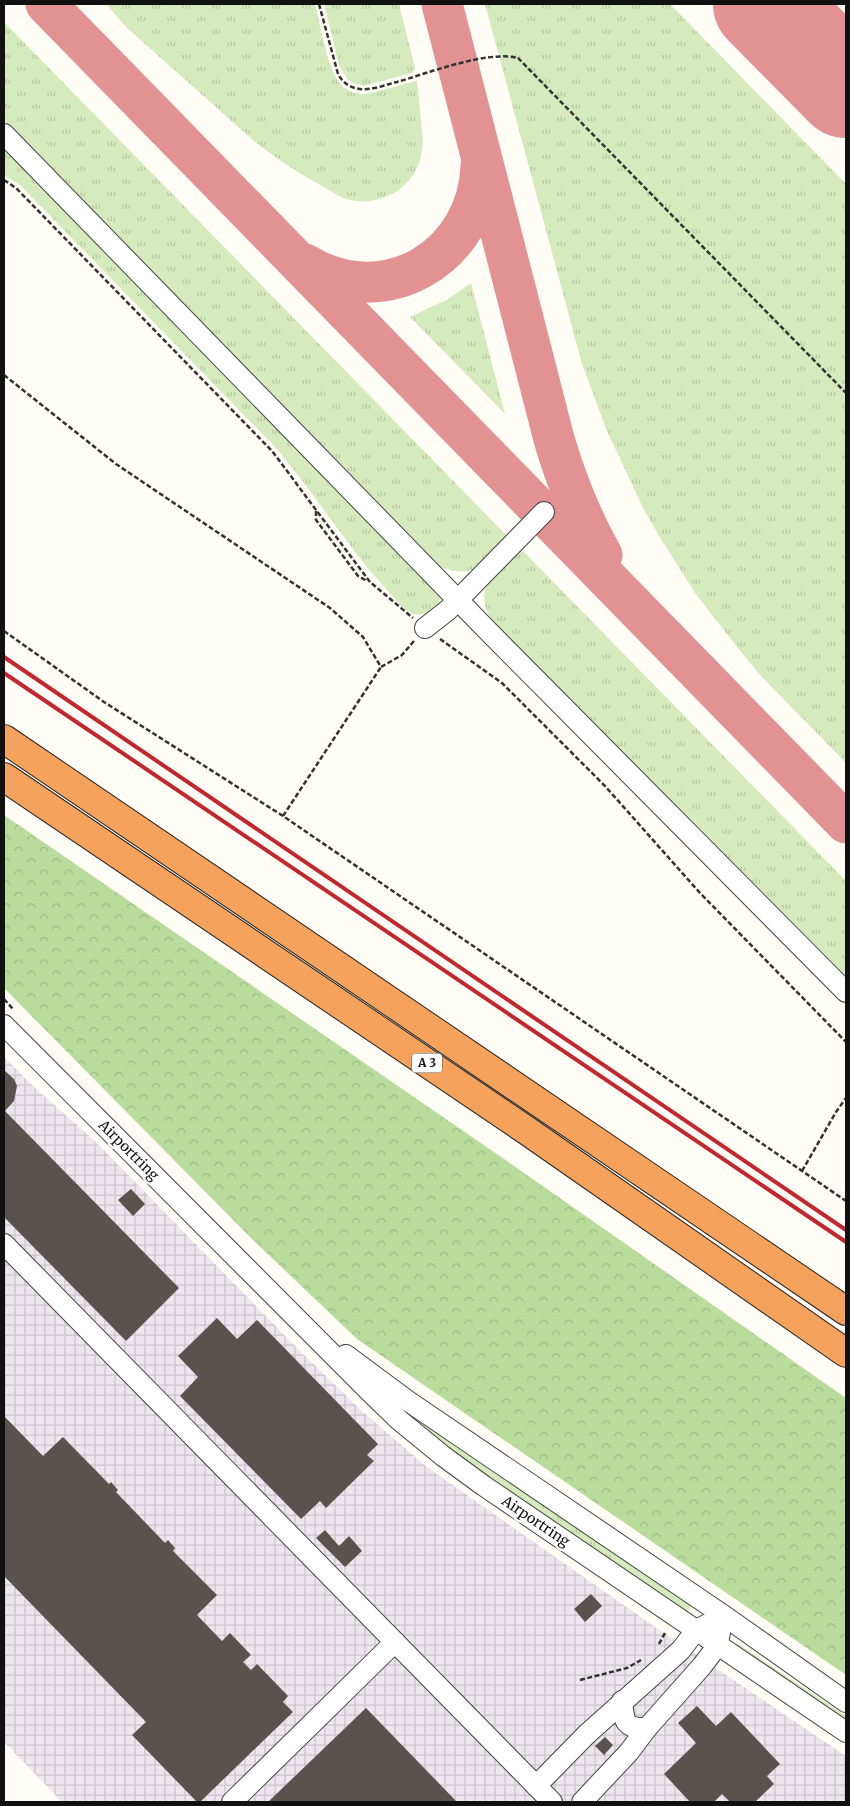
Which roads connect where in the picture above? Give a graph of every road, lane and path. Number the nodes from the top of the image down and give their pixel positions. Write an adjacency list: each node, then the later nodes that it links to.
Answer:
1 (319, 4): 5 (path)
2 (4, 134): 9 (street)
3 (4, 180): 6 (path)
4 (4, 374): 12 (path)
5 (846, 393)
6 (316, 510): 8 (path); 8 (path)
7 (544, 512): 9 (street)
8 (370, 582): 10 (path)
9 (458, 600): 10 (street); 16 (street)
10 (425, 628): 12 (path); 19 (path)
11 (4, 631): 15 (path)
12 (381, 667): 15 (path)
13 (4, 739): 25 (highway, A 3)
14 (4, 777): 26 (highway, A 3)
15 (283, 816): 21 (path)
16 (846, 992)
17 (4, 1000): 18 (path)
18 (11, 1019): 24 (street, Airportring)
19 (846, 1042)
20 (846, 1098): 21 (path)
21 (802, 1171): 22 (path)
22 (846, 1201)
23 (4, 1244): 31 (street)
24 (254, 1275): 27 (street, Airportring); 28 (street, Airportring)
25 (846, 1311)
26 (846, 1354)
27 (666, 1610): 30 (street, Airportring); 34 (street)
28 (723, 1615): 30 (street); 32 (street); 40 (street, Airportring)
29 (667, 1630): 33 (path)
30 (696, 1630): 32 (street, Airportring); 34 (street)
31 (395, 1642): 43 (street); 44 (street)
32 (718, 1645): 36 (street, Airportring); 37 (street)
33 (659, 1646)
34 (681, 1650): 39 (street)
35 (648, 1657): 38 (path)
36 (740, 1660): 37 (street); 42 (street, Airportring)
37 (702, 1666): 41 (street)
38 (580, 1680)
39 (622, 1701): 41 (street); 43 (street)
40 (846, 1702)
41 (647, 1728): 46 (street); 47 (street); 48 (street)
42 (846, 1732)
43 (536, 1786): 45 (street)
44 (232, 1802)
45 (552, 1802)
46 (576, 1802)
47 (582, 1802)
48 (589, 1802)

